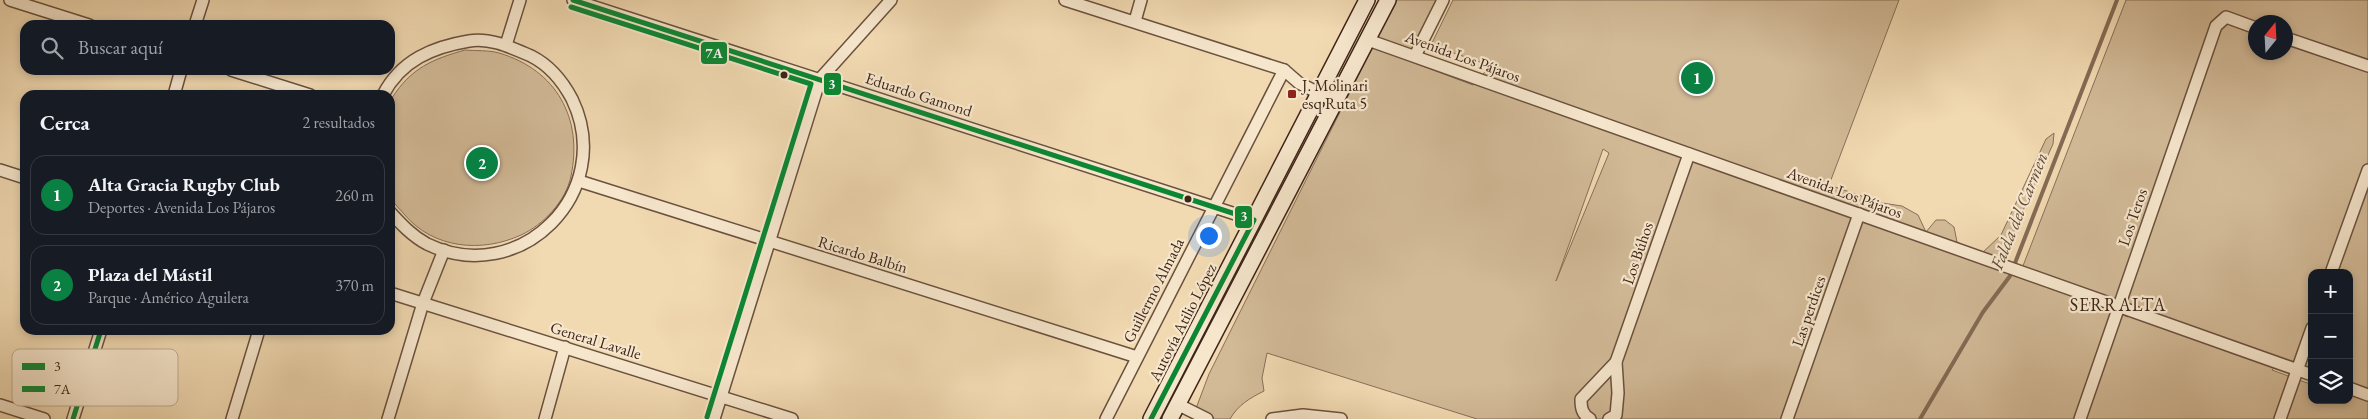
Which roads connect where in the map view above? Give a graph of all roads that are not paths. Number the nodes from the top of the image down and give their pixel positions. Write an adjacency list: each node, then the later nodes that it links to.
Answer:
1 (10, 0): 11 (street)
2 (203, 0): 12 (street)
3 (520, 0): 17 (street)
4 (572, 0): 23 (street, Eduardo Gamond)
5 (891, 0): 23 (street)
6 (1065, 0): 13 (street)
7 (1141, 0): 13 (street)
8 (1367, 0): 27 (main road, Autovía Atilio López)
9 (1388, 0): 15 (main road, Autovía Atilio López)
10 (1443, 0): 18 (street)
11 (73, 20)
12 (197, 20)
13 (1135, 21): 20 (street)
14 (2248, 25): 43 (street, Los Teros)
15 (1368, 40): 18 (street, Avenida Los Pájaros); 28 (main road, Autovía Atilio López)
16 (2293, 40): 19 (street)
17 (506, 45): 26 (street); 33 (street)
18 (1415, 56): 29 (street, Avenida Los Pájaros)
19 (2368, 66)
20 (1284, 70): 27 (street); 34 (street, Guillermo Almada)
21 (180, 75): 24 (street)
22 (247, 75): 25 (street)
23 (820, 79): 34 (street, Eduardo Gamond); 38 (street)
24 (175, 90)
25 (294, 90)
26 (386, 90)
27 (1320, 92): 28 (street); 37 (main road, Autovía Atilio López)
28 (1336, 102): 56 (main road, Autovía Atilio López)
29 (1689, 154): 35 (street, Avenida Los Pájaros); 50 (street, Los Búhos)
30 (0, 170): 32 (street)
31 (2368, 170): 40 (street)
32 (20, 176)
33 (579, 181): 38 (street, Ricardo Balbín); 39 (street)
34 (1214, 206): 37 (street, Eduardo Gamond); 49 (street, Guillermo Almada)
35 (1859, 214): 43 (street, Avenida Los Pájaros); 74 (street, Las perdices)
36 (395, 217): 39 (street)
37 (1254, 220): 67 (main road, Autovía Atilio López)
38 (770, 242): 49 (street, Ricardo Balbín); 55 (street)
39 (444, 250): 42 (street)
40 (2332, 269)
41 (395, 295): 42 (street, General Lavalle)
42 (423, 303): 47 (street, General Lavalle); 62 (street)
43 (2119, 306): 51 (street, Avenida Los Pájaros); 75 (street, Los Teros)
44 (99, 335): 48 (street)
45 (257, 335): 61 (street)
46 (2308, 339): 51 (street)
47 (564, 347): 55 (street, General Lavalle); 63 (street)
48 (95, 349)
49 (1137, 357): 66 (street, Guillermo Almada)
50 (1616, 362): 72 (street, Los Búhos); 73 (street, Los Búhos)
51 (2297, 369): 52 (street, Avenida Los Pájaros); 76 (street)
52 (2308, 373)
53 (2353, 389): 54 (street)
54 (2368, 394)
55 (722, 397): 64 (street); 65 (street, General Lavalle)
56 (1177, 404): 68 (main road, Autovía Atilio López); 69 (street)
57 (0, 405): 59 (street)
58 (77, 406): 60 (street)
59 (44, 419)
60 (73, 419)
61 (232, 419)
62 (388, 419)
63 (545, 419)
64 (714, 419)
65 (792, 419)
66 (1106, 419)
67 (1152, 419)
68 (1170, 419)
69 (1208, 419)
70 (1272, 419): 71 (street)
71 (1341, 419)
72 (1590, 419)
73 (1609, 419)
74 (1787, 419)
75 (2080, 419)
76 (2280, 419)

